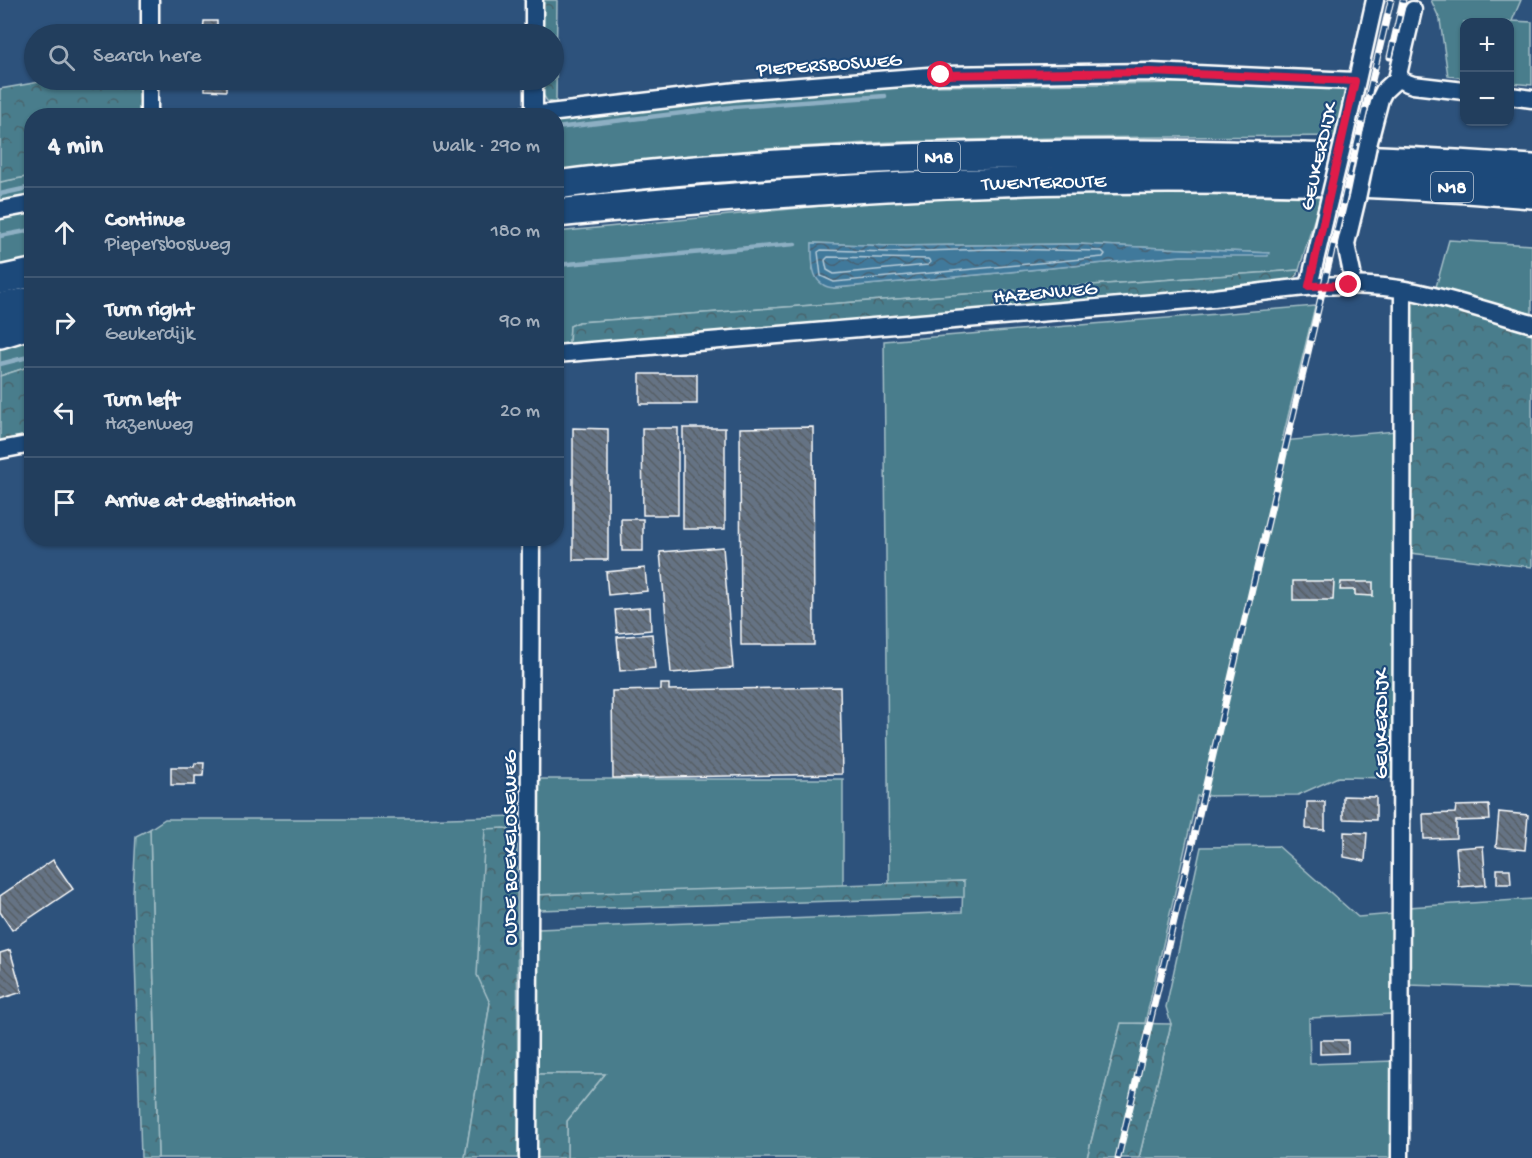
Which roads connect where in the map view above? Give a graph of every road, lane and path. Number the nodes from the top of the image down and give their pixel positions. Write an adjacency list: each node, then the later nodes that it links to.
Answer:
1 (150, 0): 5 (street)
2 (534, 0): 6 (street)
3 (1375, 0): 8 (street, GEUKERDIJK)
4 (1413, 10): 7 (street)
5 (150, 24)
6 (534, 24)
7 (1397, 79): 11 (street); 25 (street, bridge)
8 (1355, 81): 16 (street, PIEPERSBOSWEG); 26 (street, GEUKERDIJK, bridge)
9 (149, 90): 14 (street)
10 (532, 90): 15 (street)
11 (1460, 91)
12 (1514, 97): 13 (street)
13 (1532, 99)
14 (149, 108)
15 (529, 108)
16 (564, 111)
17 (1532, 170): 18 (highway, TWENTEROUTE / N18)
18 (564, 184)
19 (1532, 194): 22 (highway, TWENTEROUTE / N18)
20 (24, 206): 21 (street)
21 (0, 210)
22 (564, 212)
23 (24, 275): 24 (highway)
24 (0, 280)
25 (1349, 285): 26 (street, HAZENWEG); 27 (street, HAZENWEG)
26 (1309, 286): 33 (street, HAZENWEG)
27 (1403, 290): 30 (street, HAZENWEG); 38 (street, GEUKERDIJK)
28 (24, 302): 29 (highway)
29 (0, 307)
30 (1532, 324)
31 (24, 326): 32 (highway)
32 (0, 334)
33 (564, 353)
34 (24, 446): 35 (street)
35 (0, 450)
36 (531, 546): 37 (street, OUDE BOEKELOSEWEG)
37 (528, 1158)
38 (1400, 1158)

